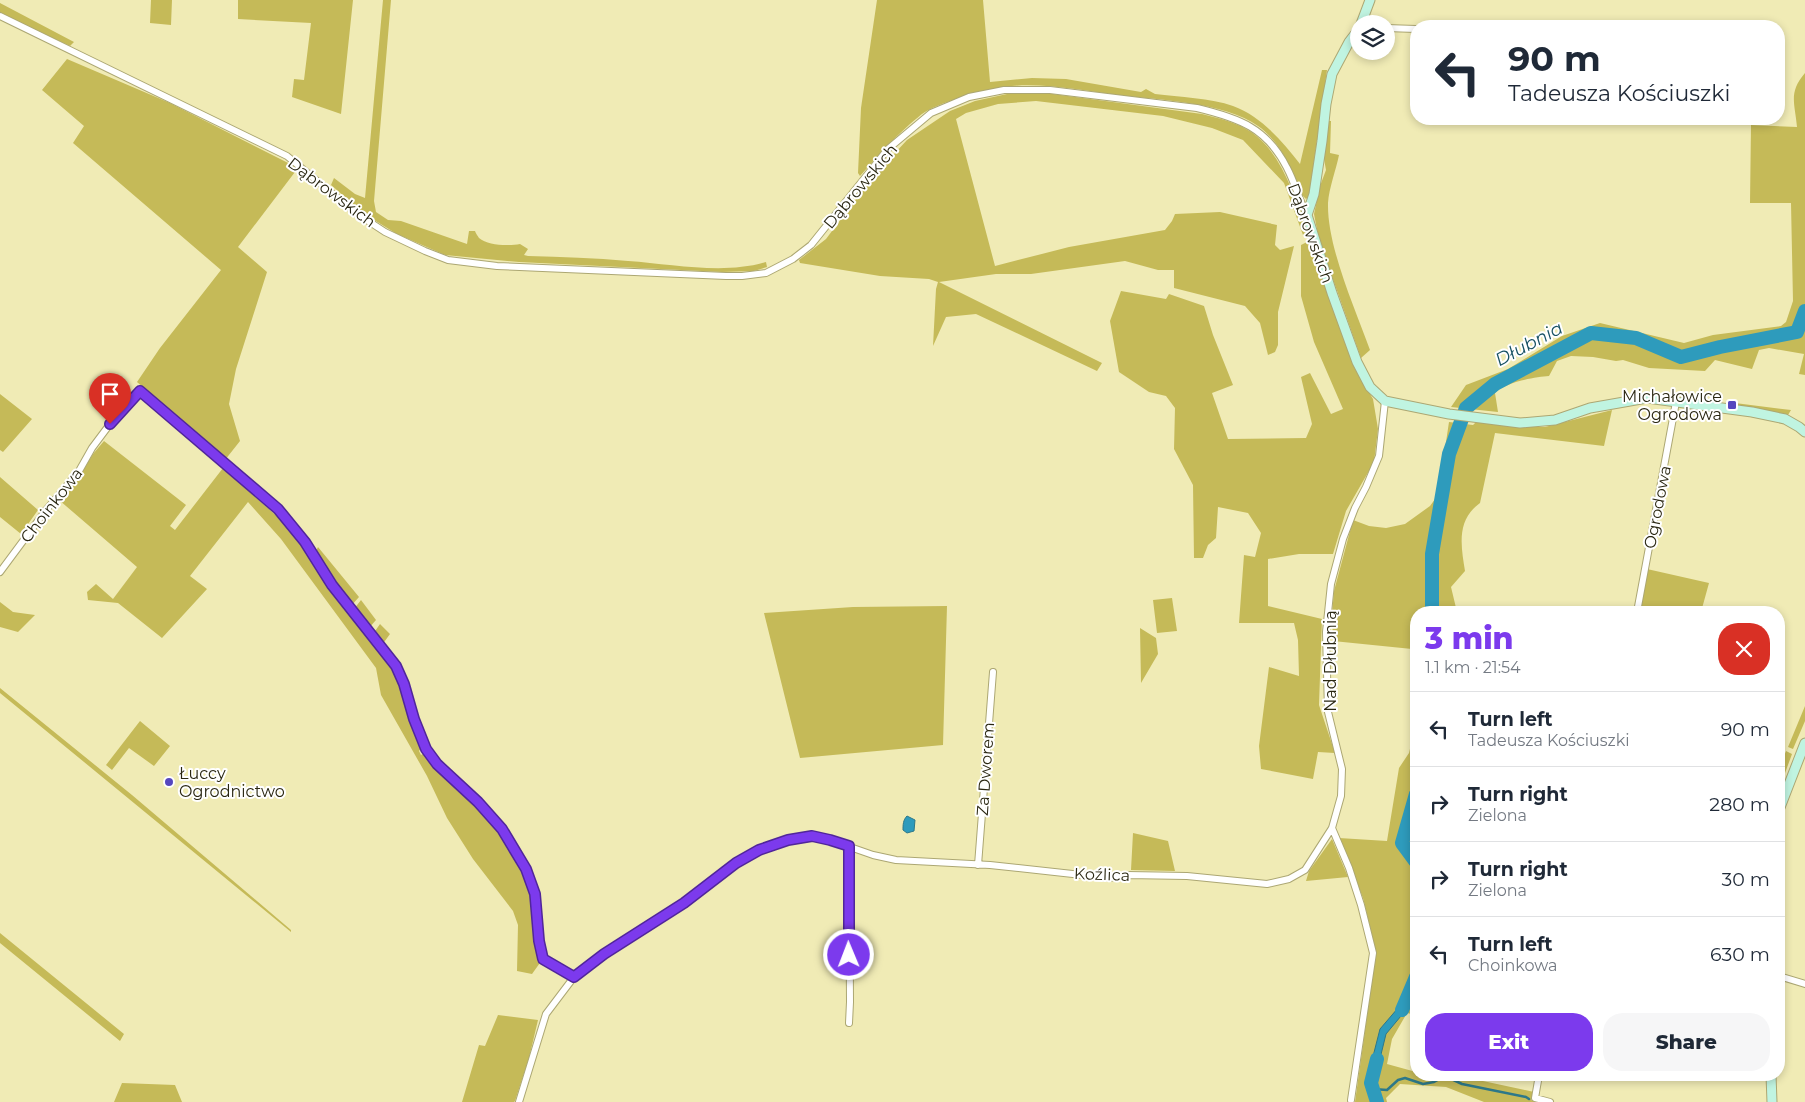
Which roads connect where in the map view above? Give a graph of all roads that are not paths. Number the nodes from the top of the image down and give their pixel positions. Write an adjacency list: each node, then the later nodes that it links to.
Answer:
1 (1370, 0): 2 (street)
2 (1365, 15)
3 (0, 16): 7 (street, Dąbrowskich)
4 (1395, 28): 5 (street)
5 (1410, 29)
6 (1350, 42): 7 (street)
7 (1308, 215): 8 (street, Dąbrowskich)
8 (1385, 401): 9 (street); 17 (street, Nad Dłubnią)
9 (1676, 402): 10 (street); 12 (street, Ogrodowa)
10 (1805, 432)
11 (0, 572): 20 (street, Choinkowa)
12 (1638, 606)
13 (993, 672): 19 (street, Za Dworem)
14 (1805, 743): 15 (street)
15 (1803, 754): 16 (street)
16 (1785, 796)
17 (1332, 828): 19 (street, Koźlica); 26 (street)
18 (849, 846): 19 (street, Koźlica); 20 (street, Koźlica); 23 (street)
19 (978, 865)
20 (574, 977): 27 (street, Koźlica)
21 (1785, 978): 22 (street)
22 (1805, 984)
23 (849, 1023)
24 (1538, 1081): 28 (street)
25 (1771, 1081): 29 (street)
26 (1351, 1100)
27 (519, 1102)
28 (1550, 1102)
29 (1772, 1102)

